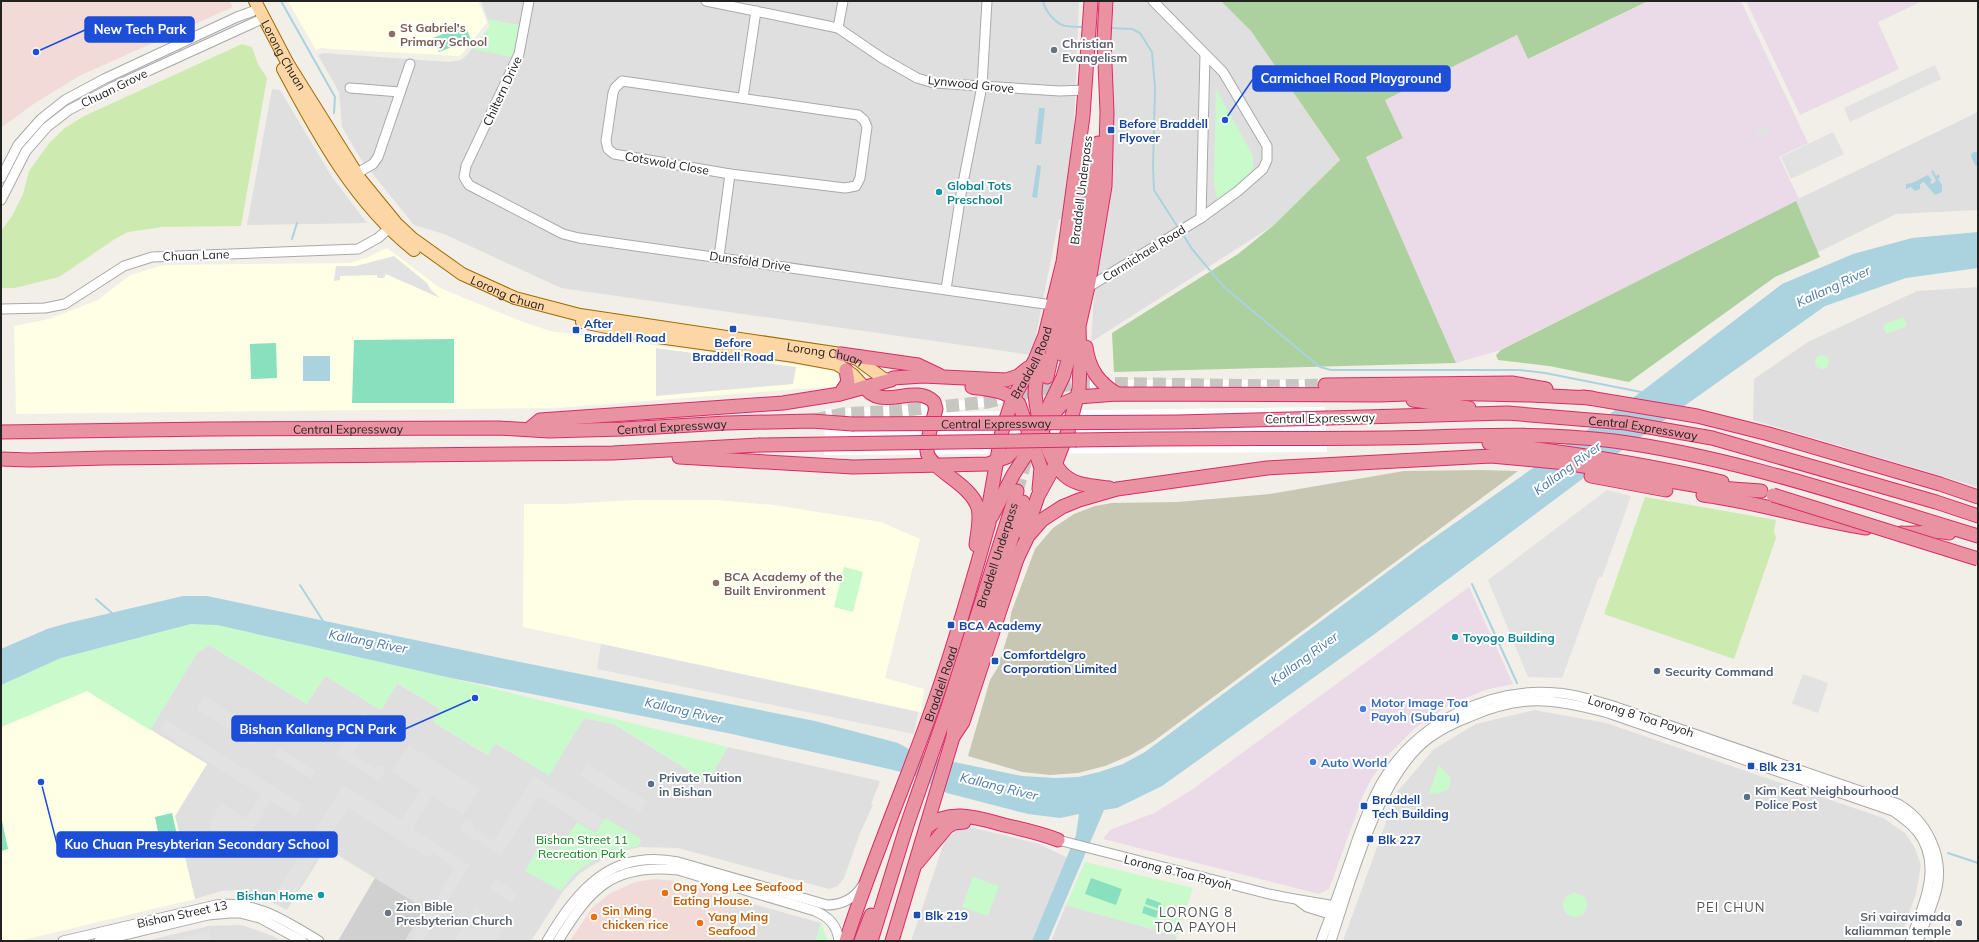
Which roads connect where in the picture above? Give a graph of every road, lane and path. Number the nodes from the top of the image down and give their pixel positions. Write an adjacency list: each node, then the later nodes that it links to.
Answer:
1 (246, 1): 10 (main road, Lorong Chuan)
2 (529, 1): 22 (street, Chiltern Drive)
3 (706, 1): 9 (street, Lynwood Grove)
4 (843, 1): 11 (street)
5 (987, 1): 15 (street)
6 (1092, 1): 12 (highway, Braddell Underpass)
7 (1106, 1): 12 (highway, Braddell Road)
8 (1153, 1): 13 (street, Carmichael Road)
9 (756, 11): 11 (street, Lynwood Grove); 19 (street)
10 (257, 12): 21 (main road, Lorong Chuan); 23 (street, Chuan Grove); 24 (street, Chuan Grove)
11 (838, 28): 15 (street, Lynwood Grove)
12 (1097, 29): 17 (highway, Braddell Road); 28 (highway, Braddell Road); 39 (highway, Braddell Underpass)
13 (1205, 55): 25 (street); 25 (street, Carmichael Road)
14 (410, 64): 18 (street)
15 (982, 86): 17 (street, Lynwood Grove); 29 (street)
16 (350, 88): 18 (street)
17 (1086, 90): 30 (highway, Braddell Road)
18 (400, 92): 21 (street)
19 (743, 98): 20 (street, Cotswold Close); 20 (street, Cotswold Close)
20 (730, 174): 27 (street)
21 (352, 176): 26 (main road, Lorong Chuan)
22 (464, 177): 27 (street, Dunsfold Drive)
23 (1, 178)
24 (1, 200)
25 (1201, 218): 28 (street, Carmichael Road)
26 (393, 226): 32 (street, Chuan Lane); 35 (main road, Lorong Chuan); 37 (main road, Lorong Chuan)
27 (719, 257): 29 (street, Dunsfold Drive)
28 (1087, 288): 31 (highway, Braddell Road)
29 (946, 289): 30 (street, Dunsfold Drive)
30 (1052, 305): 34 (highway, Braddell Road)
31 (1083, 307): 33 (highway, Braddell Road); 45 (highway)
32 (1, 309)
33 (1079, 326): 46 (highway); 48 (highway, Braddell Road)
34 (1045, 335): 36 (highway, Braddell Road); 44 (highway)
35 (841, 354): 38 (highway); 40 (main road, Lorong Chuan)
36 (1035, 360): 38 (highway); 49 (highway, Braddell Road)
37 (846, 370): 42 (main road, Lorong Chuan); 43 (highway)
38 (944, 378): 40 (highway)
39 (1051, 378)
40 (891, 380): 42 (highway); 49 (highway)
41 (1325, 385): 50 (highway)
42 (864, 388): 43 (highway); 60 (highway)
43 (840, 394): 52 (highway)
44 (1035, 394): 46 (highway); 54 (highway)
45 (1116, 394): 47 (highway); 48 (highway)
46 (1056, 395): 54 (highway)
47 (1380, 395): 50 (highway); 51 (highway)
48 (1078, 397): 54 (highway); 59 (highway, Braddell Road)
49 (1013, 398): 54 (highway); 58 (highway, Braddell Road)
50 (1592, 398): 64 (highway)
51 (1507, 413): 52 (highway, Central Expressway, bridge); 65 (highway, Central Expressway)
52 (529, 428): 53 (highway, Central Expressway)
53 (1, 432)
54 (1037, 432): 58 (highway); 59 (highway); 63 (highway); 66 (highway)
55 (1440, 437): 56 (highway, Central Expressway, bridge); 61 (highway); 67 (highway, Central Expressway)
56 (613, 453): 57 (highway, Central Expressway); 60 (highway)
57 (1, 459)
58 (996, 462): 60 (highway); 66 (highway, Braddell Road)
59 (1055, 465): 62 (highway); 63 (highway, Braddell Road)
60 (936, 466): 71 (highway)
61 (1675, 481): 62 (highway); 68 (highway); 69 (highway, bridge)
62 (1117, 489): 70 (highway)
63 (1027, 493): 70 (highway, Braddell Road); 72 (highway, Braddell Underpass); 74 (highway, Braddell Underpass)
64 (1978, 497)
65 (1978, 516)
66 (989, 523): 71 (highway, Braddell Road)
67 (1978, 536)
68 (1978, 541)
69 (1978, 559)
70 (1016, 561): 72 (highway, Braddell Road)
71 (975, 571): 78 (highway, Braddell Road)
72 (953, 737): 75 (highway)
73 (998, 823): 75 (highway); 76 (highway); 77 (highway)
74 (907, 825): 88 (highway); 89 (highway)
75 (927, 828): 77 (highway)
76 (1061, 841): 79 (street, Lorong 8 Toa Payoh)
77 (916, 865): 90 (highway)
78 (866, 880): 84 (street); 87 (highway, Braddell Road)
79 (1337, 911): 91 (street, Lorong 8 Toa Payoh); 92 (street, Lorong 8 Toa Payoh); 93 (street, Lorong 8 Toa Payoh); 94 (street, Lorong 8 Toa Payoh)
80 (63, 941): 83 (street, Bishan Street 13)
81 (99, 941): 82 (street, Bishan Street 13)
82 (302, 941)
83 (319, 941)
84 (548, 941)
85 (558, 941): 86 (street)
86 (839, 941)
87 (846, 941)
88 (861, 941)
89 (871, 941)
90 (892, 941)
91 (1322, 941)
92 (1331, 941)
93 (1910, 941)
94 (1918, 941)

